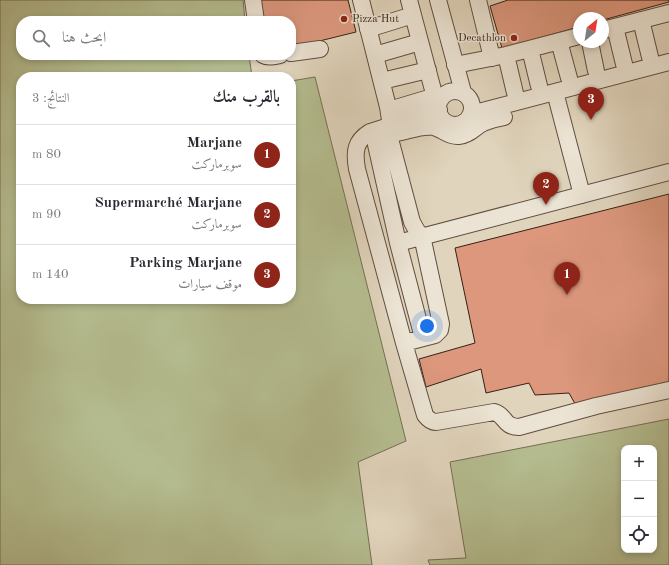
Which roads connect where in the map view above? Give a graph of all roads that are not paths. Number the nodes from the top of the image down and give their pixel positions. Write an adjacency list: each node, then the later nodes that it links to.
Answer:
1 (253, 0): 8 (lane)
2 (361, 0): 11 (lane)
3 (418, 0): 33 (lane)
4 (478, 0): 21 (lane)
5 (441, 1): 25 (lane)
6 (411, 8): 11 (lane); 14 (lane)
7 (669, 13): 9 (lane)
8 (255, 16)
9 (641, 20): 10 (lane); 22 (lane)
10 (609, 28): 24 (lane)
11 (368, 29): 20 (lane)
12 (573, 38): 13 (lane)
13 (559, 41): 17 (lane); 28 (lane)
14 (420, 42): 20 (lane); 26 (lane)
15 (591, 48): 27 (lane)
16 (320, 49): 18 (lane)
17 (530, 49): 21 (lane); 30 (lane)
18 (296, 52)
19 (669, 52): 22 (lane)
20 (375, 55): 29 (lane)
21 (499, 56): 25 (lane); 31 (lane)
22 (650, 57): 24 (lane)
23 (669, 62): 32 (lane)
24 (624, 64): 27 (lane)
25 (455, 66): 34 (lane)
26 (428, 70): 29 (lane); 36 (lane)
27 (596, 71): 28 (lane)
28 (569, 78): 30 (lane)
29 (382, 82): 36 (lane)
30 (539, 86): 31 (lane)
31 (515, 92): 34 (lane)
32 (555, 92): 34 (lane); 38 (lane)
33 (441, 103): 34 (lane); 34 (lane); 36 (lane)
34 (469, 104)
35 (530, 110): 36 (lane)
36 (386, 128): 39 (lane); 40 (lane); 42 (lane)
37 (669, 172): 38 (lane)
38 (582, 195): 39 (lane)
39 (422, 236): 40 (lane); 41 (lane)
40 (398, 243): 41 (lane)
41 (423, 338): 42 (lane)
42 (404, 343): 43 (lane)
43 (669, 390)

